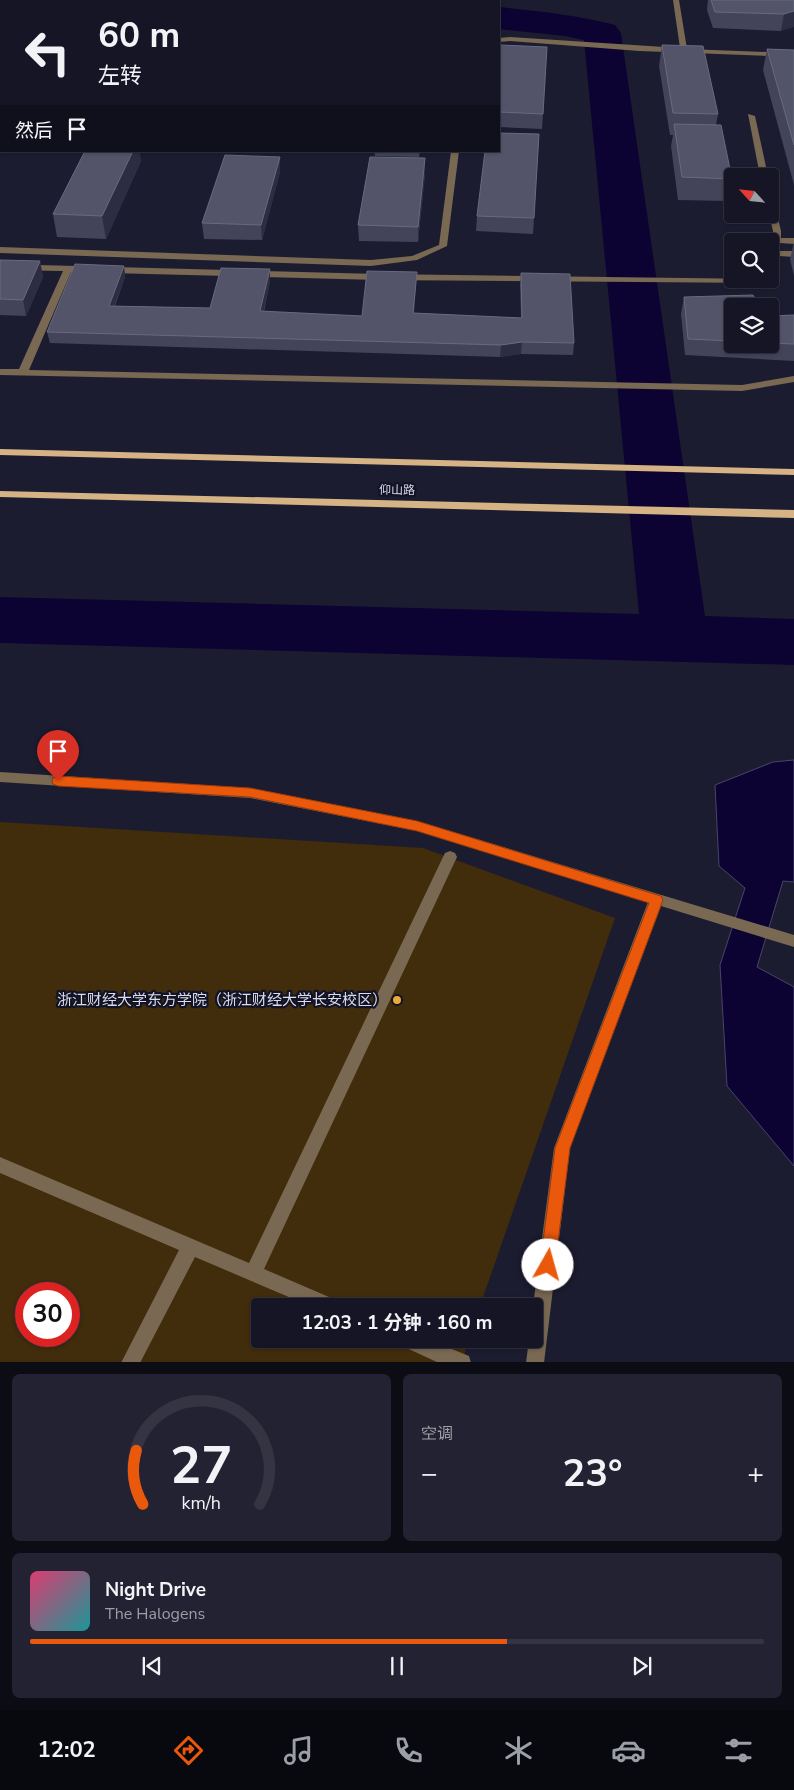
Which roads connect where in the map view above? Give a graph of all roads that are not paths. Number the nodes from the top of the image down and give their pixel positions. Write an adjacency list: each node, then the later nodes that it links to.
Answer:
1 (676, 0): 3 (street)
2 (500, 40): 3 (street)
3 (684, 49): 4 (street)
4 (794, 55)
5 (751, 116): 7 (street)
6 (455, 152): 10 (street)
7 (762, 168)
8 (779, 240): 9 (street)
9 (794, 241)
10 (0, 250)
11 (779, 253): 12 (street)
12 (794, 254)
13 (0, 267): 14 (street)
14 (68, 268): 15 (street); 17 (street)
15 (724, 279)
16 (0, 372): 17 (street)
17 (24, 372): 18 (street)
18 (794, 379)
19 (0, 452): 20 (main road)
20 (794, 472)
21 (0, 494): 22 (main road, 仰山路)
22 (789, 514)
23 (0, 777): 25 (street)
24 (450, 858): 29 (street)
25 (656, 900): 26 (street); 34 (street)
26 (794, 941)
27 (0, 1165): 28 (street)
28 (191, 1246): 29 (street); 32 (street)
29 (253, 1274): 30 (street)
30 (311, 1298)
31 (428, 1348): 33 (street)
32 (130, 1362)
33 (462, 1362)
34 (535, 1362)

